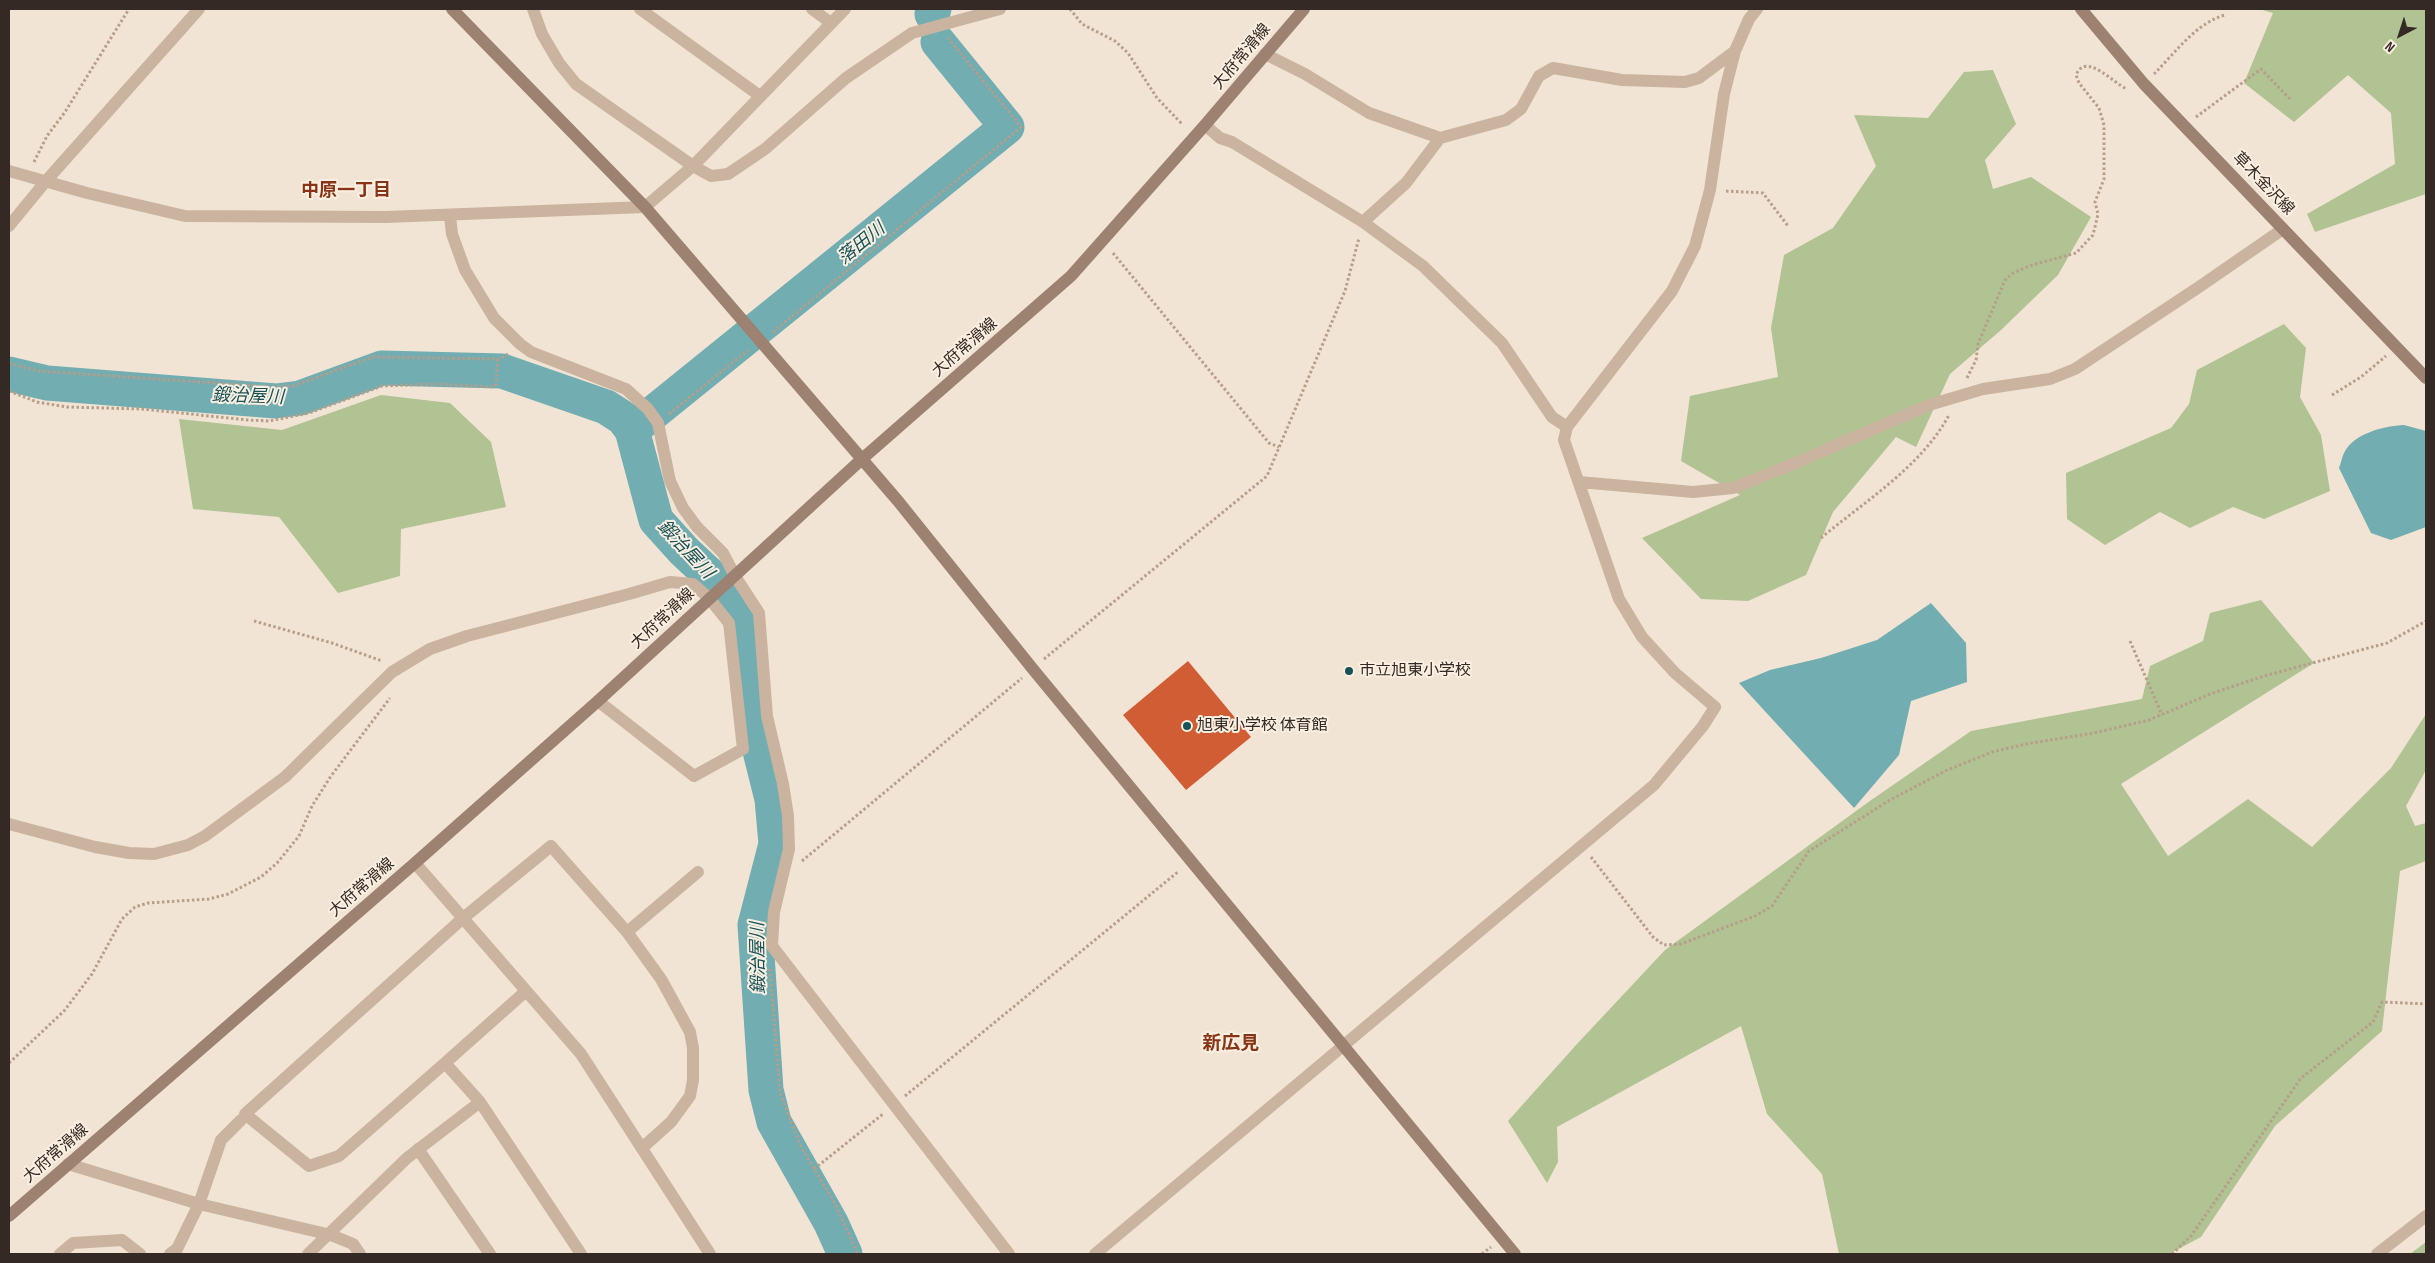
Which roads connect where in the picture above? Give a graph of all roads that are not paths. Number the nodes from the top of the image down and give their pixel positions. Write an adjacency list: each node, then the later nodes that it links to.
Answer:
1 (199, 9): 19 (street)
2 (452, 9): 20 (main road)
3 (533, 9): 17 (street)
4 (640, 9): 14 (street)
5 (812, 9): 11 (street)
6 (845, 9): 11 (street)
7 (1000, 9): 17 (street)
8 (1304, 9): 13 (main road, 大府常滑線)
9 (1757, 9): 12 (street)
10 (2081, 9): 24 (main road, 草木金沢線)
11 (831, 22): 14 (street)
12 (1735, 51): 16 (street); 26 (street)
13 (1265, 54): 15 (main road, 大府常滑線); 16 (street)
14 (760, 96): 17 (street)
15 (1205, 125): 22 (street); 27 (main road, 大府常滑線)
16 (1440, 138): 22 (street)
17 (693, 166): 20 (street)
18 (9, 171): 19 (street)
19 (46, 181): 21 (street); 23 (street)
20 (645, 207): 21 (street); 27 (main road)
21 (450, 216): 29 (street)
22 (1363, 222): 26 (street)
23 (9, 226)
24 (2282, 229): 25 (main road, 草木金沢線); 28 (street)
25 (2426, 378)
26 (1567, 427): 28 (street)
27 (862, 459): 29 (main road, 大府常滑線); 38 (main road)
28 (1579, 482): 38 (street)
29 (732, 578): 30 (main road, 大府常滑線); 57 (street)
30 (711, 596): 31 (main road, 大府常滑線); 31 (street); 32 (street)
31 (598, 701): 33 (main road, 大府常滑線)
32 (9, 824)
33 (415, 863): 35 (street); 44 (main road, 大府常滑線)
34 (698, 872): 36 (street)
35 (462, 919): 36 (street); 37 (street); 39 (street)
36 (627, 932): 42 (street)
37 (526, 991): 39 (street); 42 (street)
38 (1343, 1048): 58 (street); 59 (main road)
39 (445, 1063): 40 (street)
40 (480, 1102): 43 (street); 55 (street)
41 (241, 1120): 45 (street)
42 (642, 1148): 56 (street)
43 (418, 1149): 48 (street); 54 (street)
44 (68, 1164): 45 (street); 46 (main road, 大府常滑線)
45 (199, 1204): 48 (street); 51 (street)
46 (9, 1216)
47 (2426, 1216): 60 (street)
48 (331, 1235): 52 (street); 53 (street)
49 (60, 1254): 50 (street)
50 (140, 1254)
51 (170, 1254)
52 (308, 1254)
53 (360, 1254)
54 (490, 1254)
55 (581, 1254)
56 (710, 1254)
57 (1009, 1254)
58 (1095, 1254)
59 (1515, 1254)
60 (2377, 1254)

